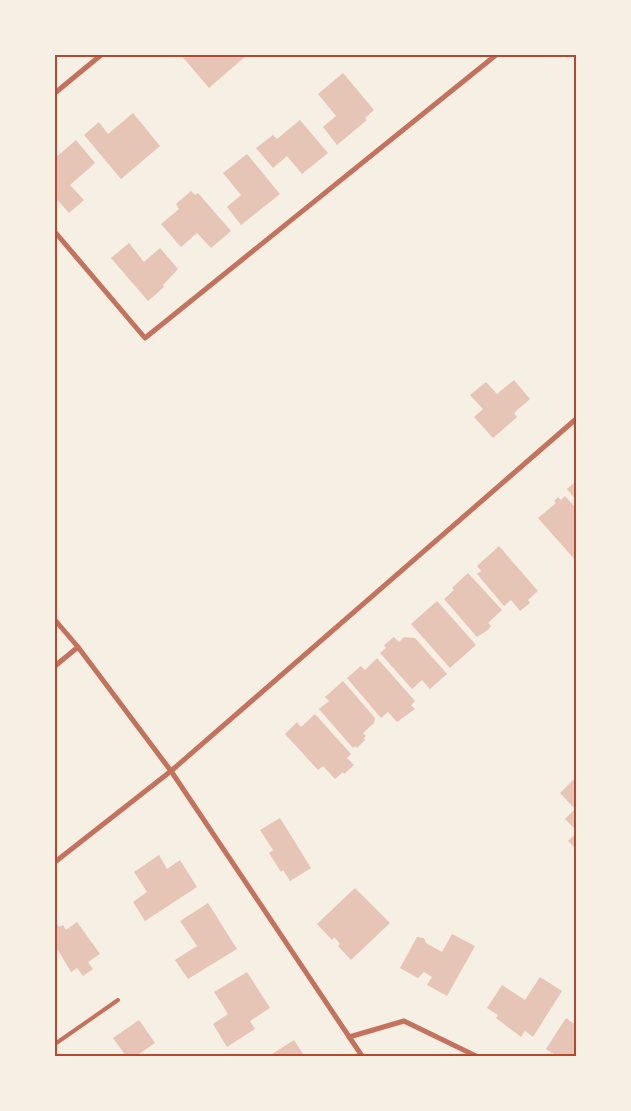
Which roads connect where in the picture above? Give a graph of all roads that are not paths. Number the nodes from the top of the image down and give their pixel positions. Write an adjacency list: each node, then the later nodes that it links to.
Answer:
1 (101, 55): 3 (street)
2 (496, 55): 4 (street)
3 (55, 93)
4 (55, 232)
5 (576, 420): 9 (street)
6 (55, 620): 7 (street)
7 (78, 647): 8 (street); 9 (street)
8 (55, 666)
9 (171, 771): 10 (street); 12 (street)
10 (55, 862)
11 (118, 1000): 13 (lane)
12 (350, 1037): 14 (street); 15 (street)
13 (55, 1044)
14 (362, 1056)
15 (476, 1056)

